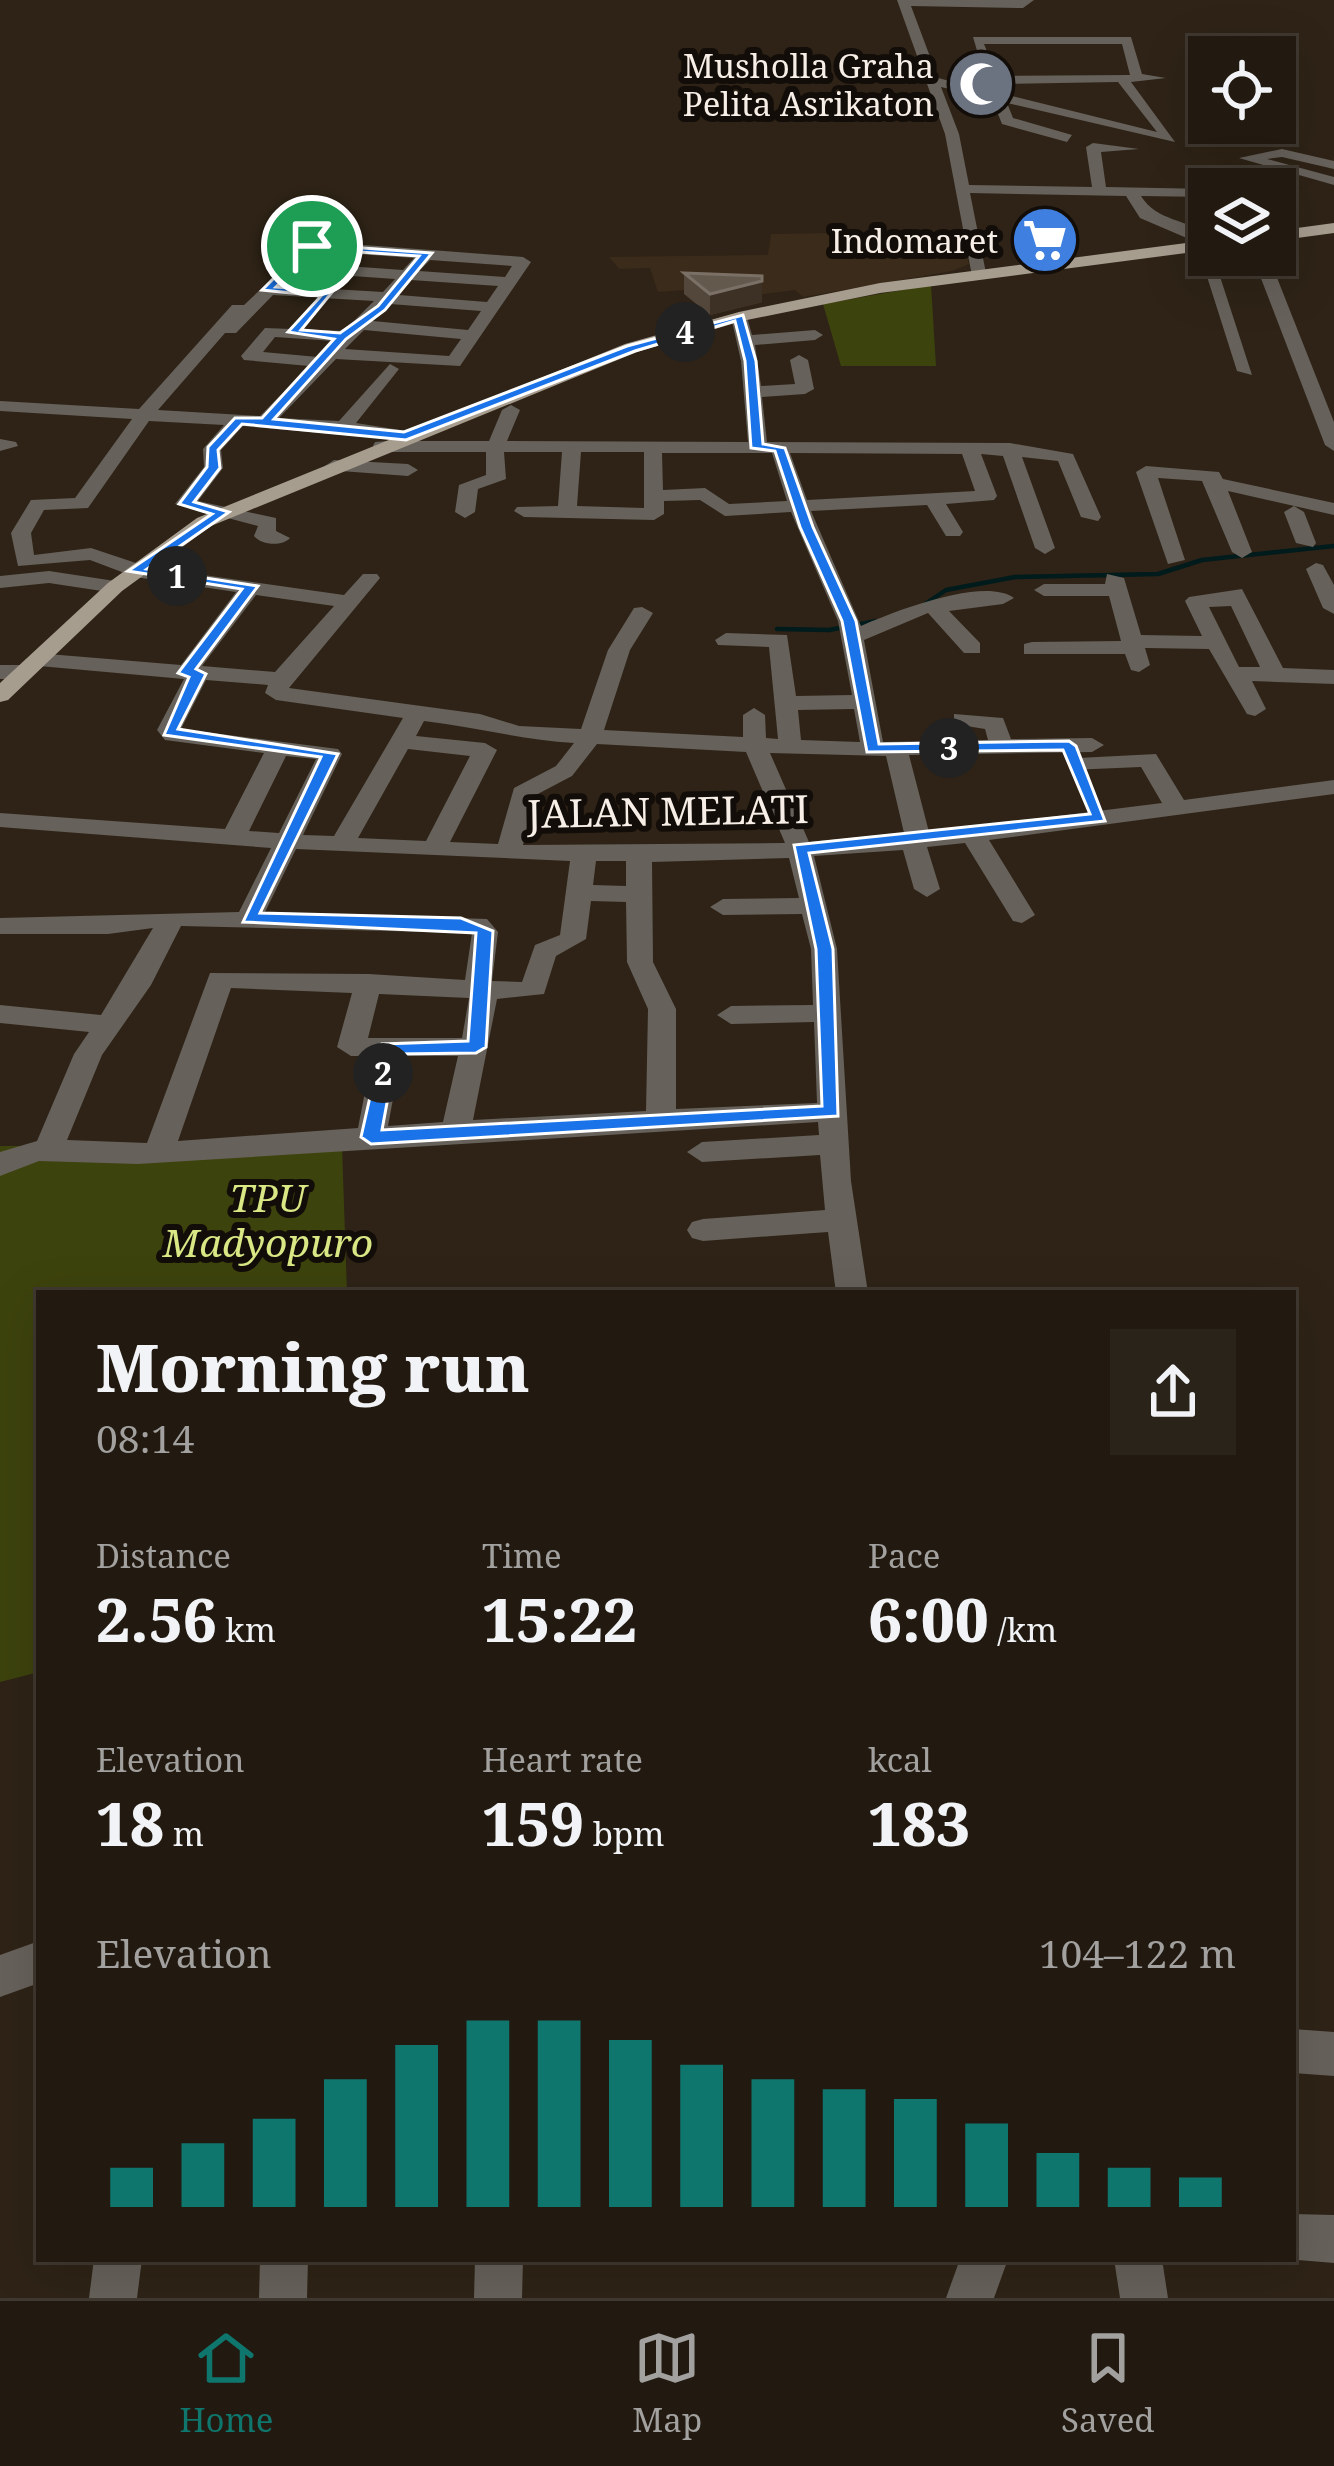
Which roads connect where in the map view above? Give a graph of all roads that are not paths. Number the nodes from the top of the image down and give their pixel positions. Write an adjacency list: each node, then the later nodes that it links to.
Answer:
1 (1028, 0): 2 (street)
2 (903, 1): 8 (street)
3 (983, 58): 4 (street); 4 (street); 6 (street)
4 (1130, 72): 5 (street); 7 (street); 12 (street)
5 (1160, 78)
6 (992, 80): 7 (street); 10 (street)
7 (1016, 80): 9 (street)
8 (934, 82): 10 (street); 17 (street)
9 (1084, 97)
10 (999, 99): 12 (street); 13 (street)
11 (1128, 107): 12 (street)
12 (1151, 113)
13 (1067, 138)
14 (1129, 155): 19 (street)
15 (1334, 165): 16 (street)
16 (1334, 181)
17 (966, 189): 19 (street); 28 (street)
18 (1132, 191): 19 (street); 20 (street); 22 (street)
19 (1100, 192)
20 (1188, 192)
21 (1334, 228): 23 (main road)
22 (1188, 230)
23 (1296, 233)
24 (302, 245): 51 (street)
25 (1188, 247): 28 (main road)
26 (427, 253): 27 (street); 29 (street); 32 (street)
27 (289, 267): 29 (street); 33 (street)
28 (978, 273): 37 (main road)
29 (409, 274): 32 (street); 34 (street)
30 (1216, 276): 47 (street)
31 (1268, 276): 56 (street)
32 (508, 283): 35 (street)
33 (267, 290): 36 (street); 39 (street)
34 (391, 298): 35 (street); 36 (street); 38 (street)
35 (491, 307): 40 (street)
36 (311, 313): 42 (street); 44 (street)
37 (740, 317): 43 (street); 55 (main road)
38 (362, 326): 40 (street); 42 (street)
39 (230, 329)
40 (472, 335): 44 (street)
41 (815, 335): 43 (street)
42 (342, 336): 44 (street)
43 (745, 341): 45 (street)
44 (323, 358): 53 (street)
45 (783, 360): 48 (street); 48 (street)
46 (390, 369): 54 (street)
47 (1246, 370)
48 (753, 392): 61 (street)
49 (2, 408): 51 (street)
50 (511, 410): 58 (street)
51 (144, 415): 52 (street); 86 (street)
52 (239, 420): 53 (street); 73 (street)
53 (265, 422): 54 (street)
54 (344, 427): 55 (street)
55 (406, 436): 57 (main road)
56 (1334, 445)
57 (382, 446): 58 (street); 64 (main road)
58 (495, 448): 59 (street); 74 (street)
59 (572, 448): 60 (street); 76 (street)
60 (653, 448): 61 (street); 68 (street)
61 (768, 448): 66 (street); 70 (street)
62 (969, 448): 63 (street); 66 (street); 69 (street)
63 (1010, 449): 77 (street); 82 (street)
64 (334, 466): 65 (street); 73 (main road)
65 (408, 470)
66 (890, 475): 69 (street); 70 (street)
67 (1213, 488): 71 (street); 75 (street); 83 (street); 84 (street)
68 (652, 496): 70 (street); 76 (street)
69 (934, 500): 79 (street)
70 (799, 505): 99 (street)
71 (1334, 509)
72 (524, 511): 76 (street)
73 (223, 512): 80 (street); 86 (main road)
74 (465, 512)
75 (1294, 512): 78 (street); 81 (street)
76 (567, 513)
77 (1091, 517)
78 (1334, 520)
79 (952, 532)
80 (280, 538)
81 (1306, 543)
82 (1045, 548)
83 (1242, 551)
84 (1175, 560)
85 (1316, 569): 96 (street)
86 (137, 570): 89 (street); 90 (main road)
87 (370, 578): 94 (street)
88 (0, 582): 90 (street)
89 (252, 586): 94 (street); 106 (street)
90 (115, 587): 105 (main road)
91 (1044, 590): 92 (street)
92 (1118, 592): 97 (street); 104 (street)
93 (1003, 598): 95 (street)
94 (352, 602): 110 (street)
95 (932, 605): 99 (street); 102 (street)
96 (1334, 608)
97 (1076, 610)
98 (642, 613): 118 (street)
99 (851, 629): 112 (street)
100 (726, 640): 113 (street)
101 (1216, 643): 104 (street); 107 (street); 108 (street)
102 (972, 648)
103 (1032, 649): 104 (street)
104 (1135, 651)
105 (20, 668): 106 (street); 111 (main road)
106 (192, 673): 110 (street); 123 (street)
107 (1238, 674): 108 (street); 114 (street)
108 (1275, 675): 109 (street)
109 (1334, 677)
110 (281, 679): 115 (street)
111 (0, 694)
112 (864, 702): 113 (street); 124 (street)
113 (787, 703): 121 (street)
114 (1255, 709)
115 (417, 713): 118 (street); 119 (street)
116 (754, 716): 120 (street)
117 (962, 718): 122 (street)
118 (589, 736): 120 (street); 136 (street)
119 (399, 741): 133 (street); 134 (street)
120 (755, 745): 121 (street); 135 (street)
121 (790, 746): 124 (street)
122 (1002, 748): 124 (street); 125 (street)
123 (278, 749): 130 (street); 132 (street)
124 (884, 749): 131 (street)
125 (1086, 776): 127 (street, JALAN MELATI); 127 (street); 129 (street, JALAN MELATI)
126 (1334, 788): 127 (street, JALAN MELATI)
127 (1176, 807)
128 (0, 820): 130 (street, JALAN MELATI)
129 (970, 832): 131 (street, JALAN MELATI); 146 (street)
130 (233, 838): 132 (street, JALAN MELATI)
131 (915, 839): 135 (street, JALAN MELATI); 140 (street)
132 (290, 842): 133 (street, JALAN MELATI); 148 (street)
133 (341, 844): 134 (street, JALAN MELATI)
134 (434, 849): 136 (street, JALAN MELATI)
135 (800, 849): 138 (street, JALAN MELATI); 144 (street)
136 (508, 851): 137 (street, JALAN MELATI)
137 (584, 852): 139 (street, JALAN MELATI); 141 (street)
138 (756, 852): 139 (street, JALAN MELATI); 143 (street)
139 (639, 854): 142 (street)
140 (927, 890)
141 (578, 893): 142 (street); 151 (street)
142 (639, 894): 159 (street)
143 (766, 906): 144 (street); 145 (street)
144 (817, 906): 152 (street)
145 (723, 907)
146 (1022, 916)
147 (172, 918): 148 (street); 149 (street); 155 (street)
148 (249, 918): 151 (street)
149 (0, 926)
150 (369, 982): 151 (street); 157 (street); 165 (street)
151 (481, 988): 156 (street)
152 (826, 1013): 154 (street); 158 (street)
153 (0, 1014): 155 (street)
154 (731, 1015)
155 (107, 1025): 164 (street)
156 (476, 1047): 157 (street); 160 (street)
157 (388, 1048): 161 (street)
158 (832, 1112): 159 (street); 162 (street)
159 (661, 1120): 160 (street)
160 (456, 1129): 161 (street)
161 (371, 1137): 165 (street)
162 (833, 1144): 163 (street); 167 (street)
163 (702, 1152)
164 (45, 1153): 165 (street); 166 (street)
165 (155, 1153)
166 (0, 1166)
167 (839, 1220): 168 (street); 169 (street)
168 (703, 1230)
169 (851, 1290)
170 (36, 1963): 171 (street)
171 (0, 1976)
172 (1296, 2051): 173 (street)
173 (1334, 2054)
174 (1296, 2238): 175 (street)
175 (1334, 2239)
176 (118, 2262): 181 (street)
177 (284, 2262): 182 (street)
178 (499, 2262): 183 (street)
179 (983, 2262): 184 (street)
180 (1138, 2262): 185 (street)
181 (113, 2298)
182 (283, 2298)
183 (498, 2298)
184 (970, 2298)
185 (1144, 2298)

